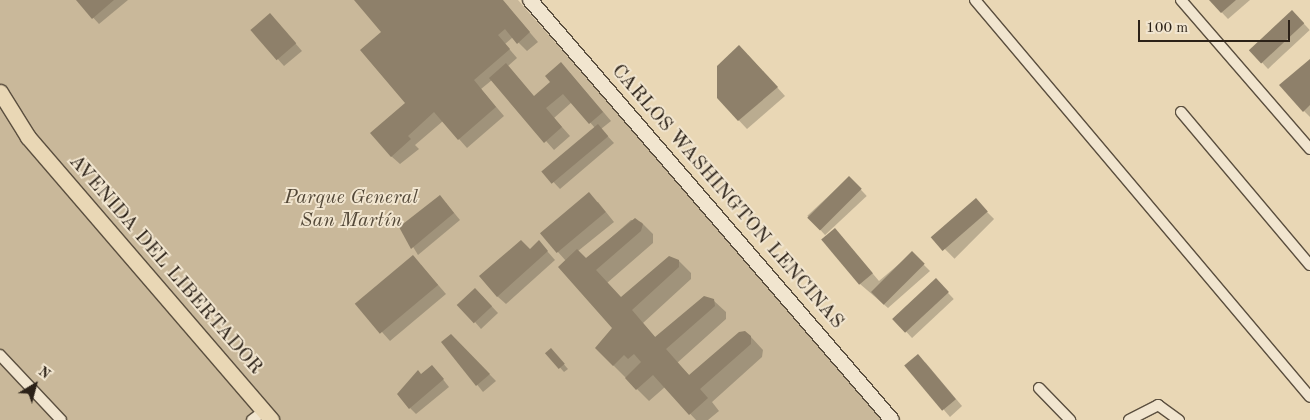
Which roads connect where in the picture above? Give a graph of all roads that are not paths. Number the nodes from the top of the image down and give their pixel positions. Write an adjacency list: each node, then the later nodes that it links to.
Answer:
1 (530, 0): 15 (main road, CARLOS WASHINGTON LENCINAS)
2 (975, 0): 12 (street)
3 (1181, 0): 8 (street)
4 (0, 92): 7 (main road, AVENIDA DEL LIBERTADOR)
5 (1181, 112): 9 (street)
6 (0, 115): 7 (main road, AVENIDA DEL LIBERTADOR)
7 (28, 137): 13 (main road, AVENIDA DEL LIBERTADOR)
8 (1310, 149)
9 (1310, 265)
10 (0, 356): 14 (street)
11 (1038, 388): 16 (street)
12 (1310, 397)
13 (262, 417)
14 (61, 420)
15 (892, 420)
16 (1070, 420)
17 (1129, 420): 18 (street)
18 (1179, 420)

